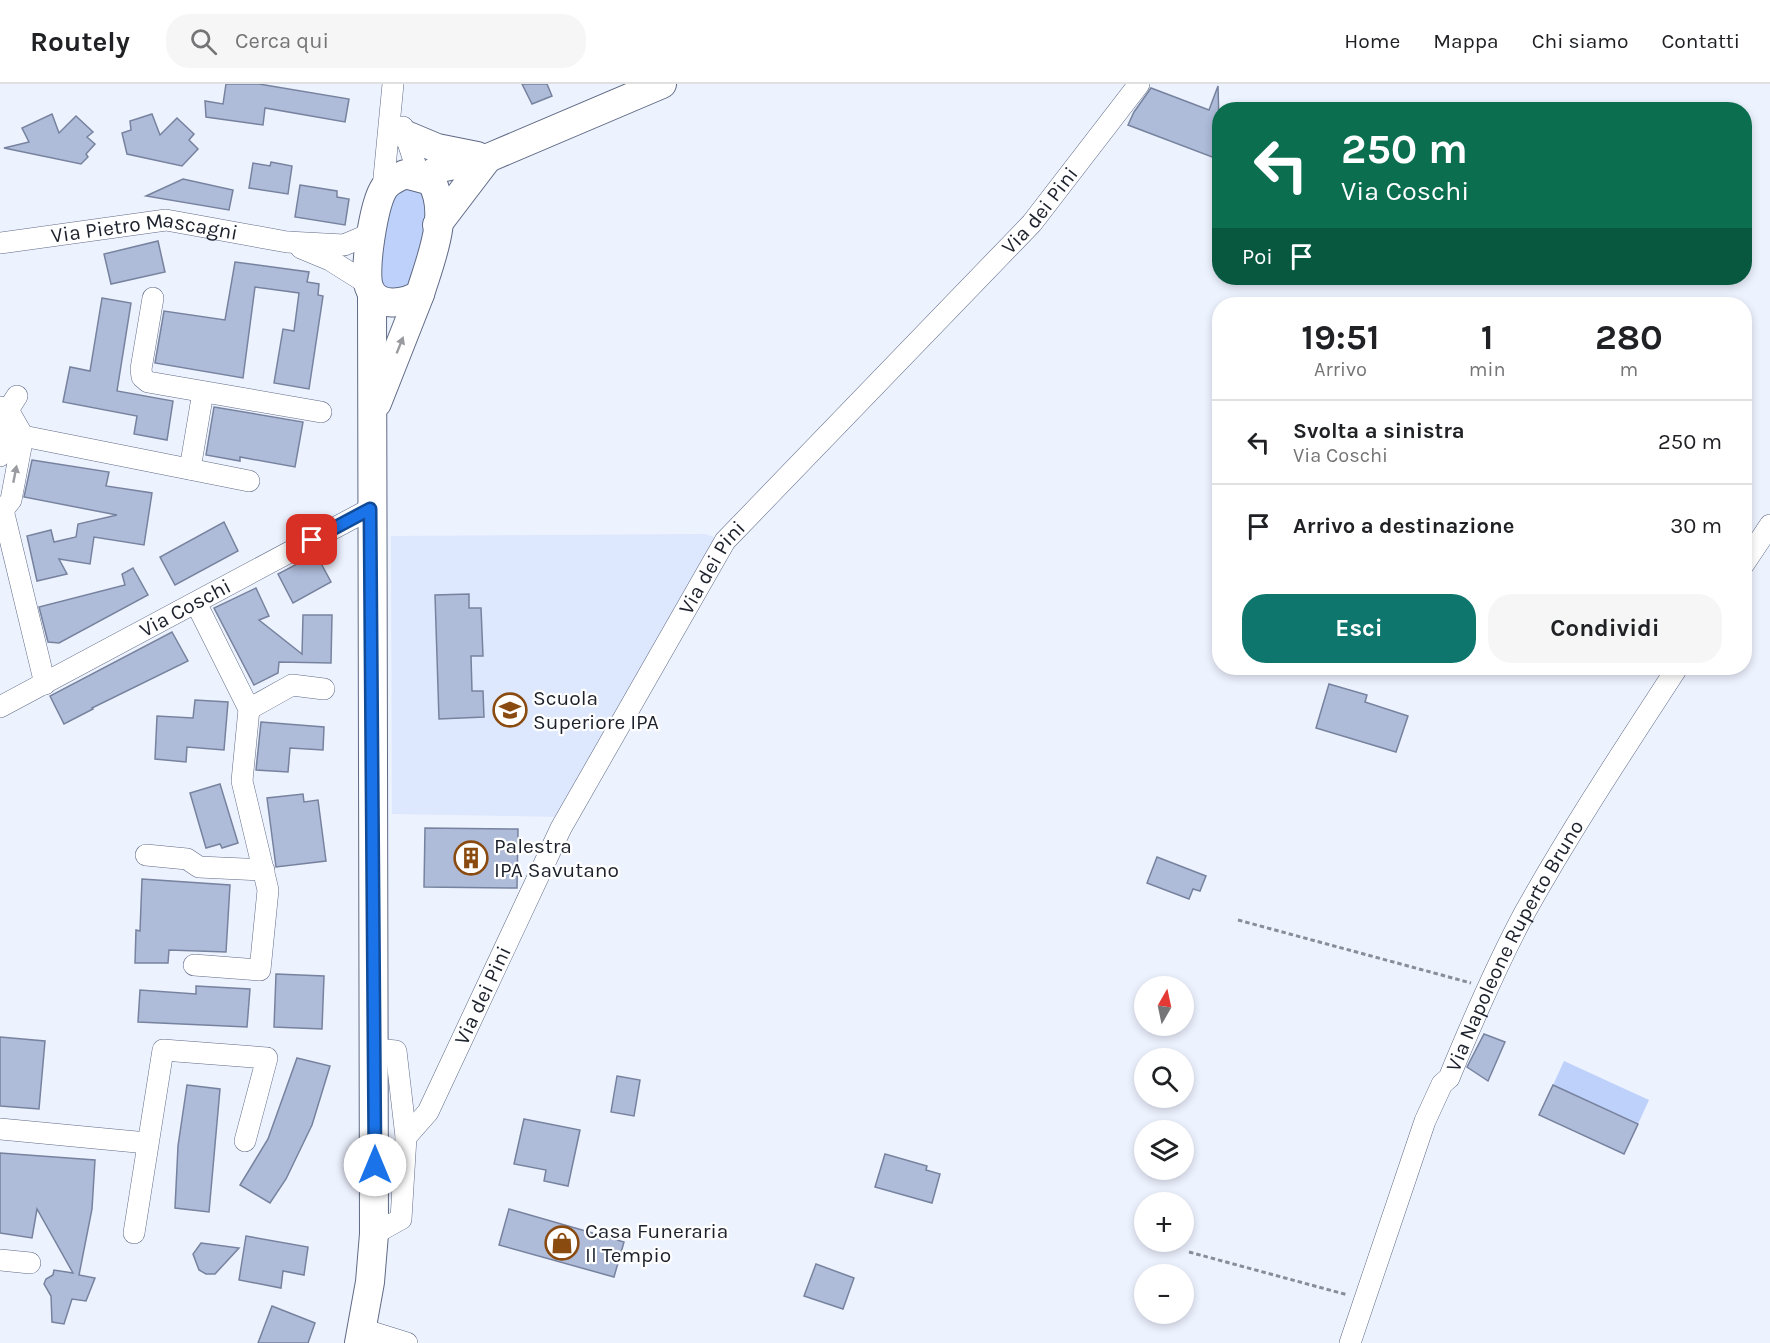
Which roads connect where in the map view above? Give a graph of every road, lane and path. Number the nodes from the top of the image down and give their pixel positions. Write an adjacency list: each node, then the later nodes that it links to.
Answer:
1 (662, 84): 5 (street)
2 (1139, 84): 40 (street, Via dei Pini)
3 (393, 87): 4 (street); 7 (street)
4 (406, 135): 5 (street); 6 (street)
5 (488, 158): 6 (street); 8 (street)
6 (422, 177): 7 (street); 8 (street)
7 (383, 188): 9 (street)
8 (437, 225): 13 (street)
9 (374, 226): 10 (street); 12 (street)
10 (287, 242): 11 (street, Via Pietro Mascagni); 12 (street)
11 (0, 243)
12 (370, 289): 13 (street); 18 (street)
13 (420, 294): 18 (street, one-way to 13)
14 (153, 298): 15 (street)
15 (203, 392): 17 (street); 21 (street)
16 (8, 404): 19 (street); 20 (street)
17 (321, 412)
18 (371, 419): 24 (street)
19 (23, 436): 21 (street); 23 (street, one-way to 19)
20 (0, 456)
21 (190, 469): 22 (street)
22 (249, 481)
23 (2, 509): 29 (street)
24 (370, 509): 27 (street, Via Coschi); 38 (street)
25 (1770, 525): 26 (street)
26 (1752, 552)
27 (196, 603): 29 (street, Via Coschi); 32 (street)
28 (1672, 675): 37 (street, Via Napoleone Ruperto Bruno)
29 (45, 684): 31 (street, Via Coschi)
30 (324, 689): 32 (street)
31 (0, 707)
32 (249, 709): 34 (street)
33 (146, 855): 34 (street)
34 (264, 870): 36 (street)
35 (1238, 920): 37 (path)
36 (194, 965)
37 (1487, 987): 48 (street, Via Napoleone Ruperto Bruno)
38 (375, 1049): 40 (street); 44 (street)
39 (0, 1129): 42 (street)
40 (406, 1137): 44 (street)
41 (245, 1141): 42 (street)
42 (147, 1143): 43 (street)
43 (134, 1233)
44 (374, 1234): 49 (street)
45 (1189, 1252): 48 (path)
46 (0, 1260): 47 (street)
47 (30, 1263)
48 (1364, 1299): 51 (street, Via Napoleone Ruperto Bruno)
49 (360, 1336): 50 (street)
50 (407, 1343)
51 (1350, 1343)

